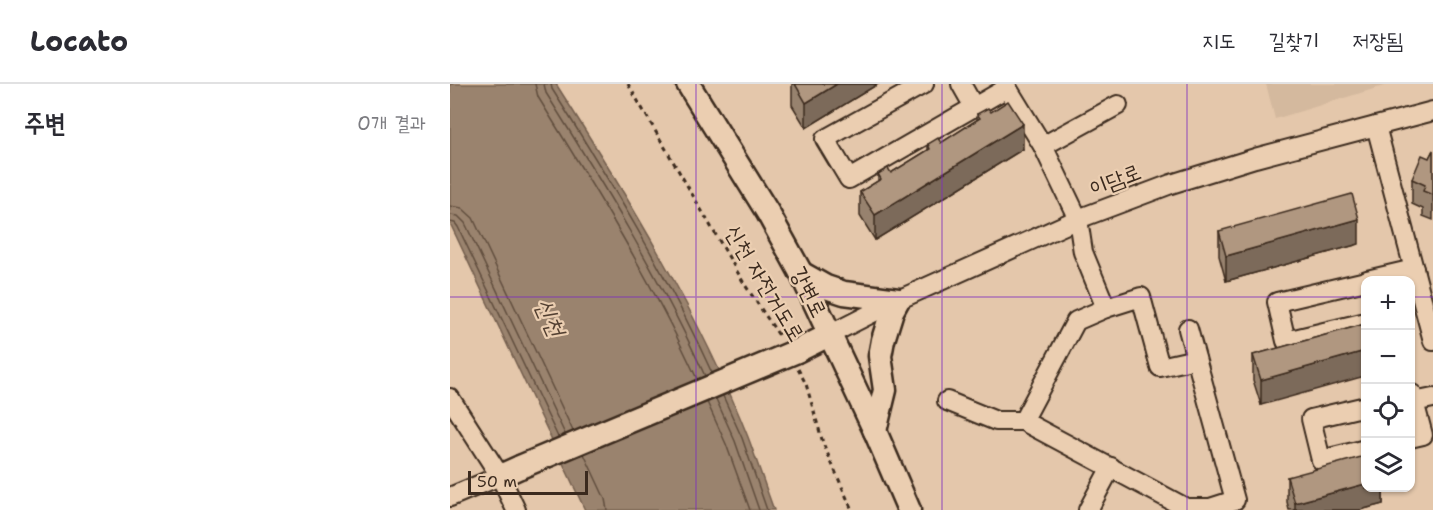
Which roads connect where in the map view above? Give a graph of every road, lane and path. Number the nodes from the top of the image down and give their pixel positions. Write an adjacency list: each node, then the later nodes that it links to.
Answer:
1 (628, 84): 22 (path, 신천 자전거도로)
2 (688, 84): 13 (main road, 강변로)
3 (924, 84): 7 (street)
4 (961, 84): 7 (street)
5 (1006, 86): 7 (street); 10 (street)
6 (1118, 105): 10 (street)
7 (974, 107)
8 (1433, 111): 9 (street, 이담로)
9 (1376, 126): 11 (street, 이담로); 12 (street)
10 (1043, 146): 11 (street)
11 (1078, 219): 16 (street, 이담로); 17 (street)
12 (1421, 271): 14 (street); 21 (street)
13 (801, 273): 16 (main road); 20 (main road, 강변로)
14 (1395, 276)
15 (1361, 283): 18 (street)
16 (898, 300): 20 (street, 이담로); 31 (main road)
17 (1106, 308): 23 (street); 30 (street)
18 (1361, 323)
19 (1188, 329): 23 (street)
20 (830, 334): 22 (main road); 31 (main road, 강변로)
21 (1433, 341)
22 (792, 354): 35 (main road, bridge); 38 (path, 신천 자전거도로)
23 (1196, 358): 34 (street)
24 (450, 398): 35 (street)
25 (1415, 398): 26 (street)
26 (1433, 398)
27 (947, 401): 30 (street)
28 (1361, 406): 33 (street)
29 (1415, 408): 32 (street)
30 (1023, 421): 34 (street)
31 (875, 431): 39 (main road, 강변로)
32 (1415, 437)
33 (1361, 450)
34 (1111, 467): 40 (street)
35 (510, 471): 36 (street); 37 (street)
36 (450, 496)
37 (516, 510)
38 (852, 510)
39 (909, 510)
40 (1088, 510)

